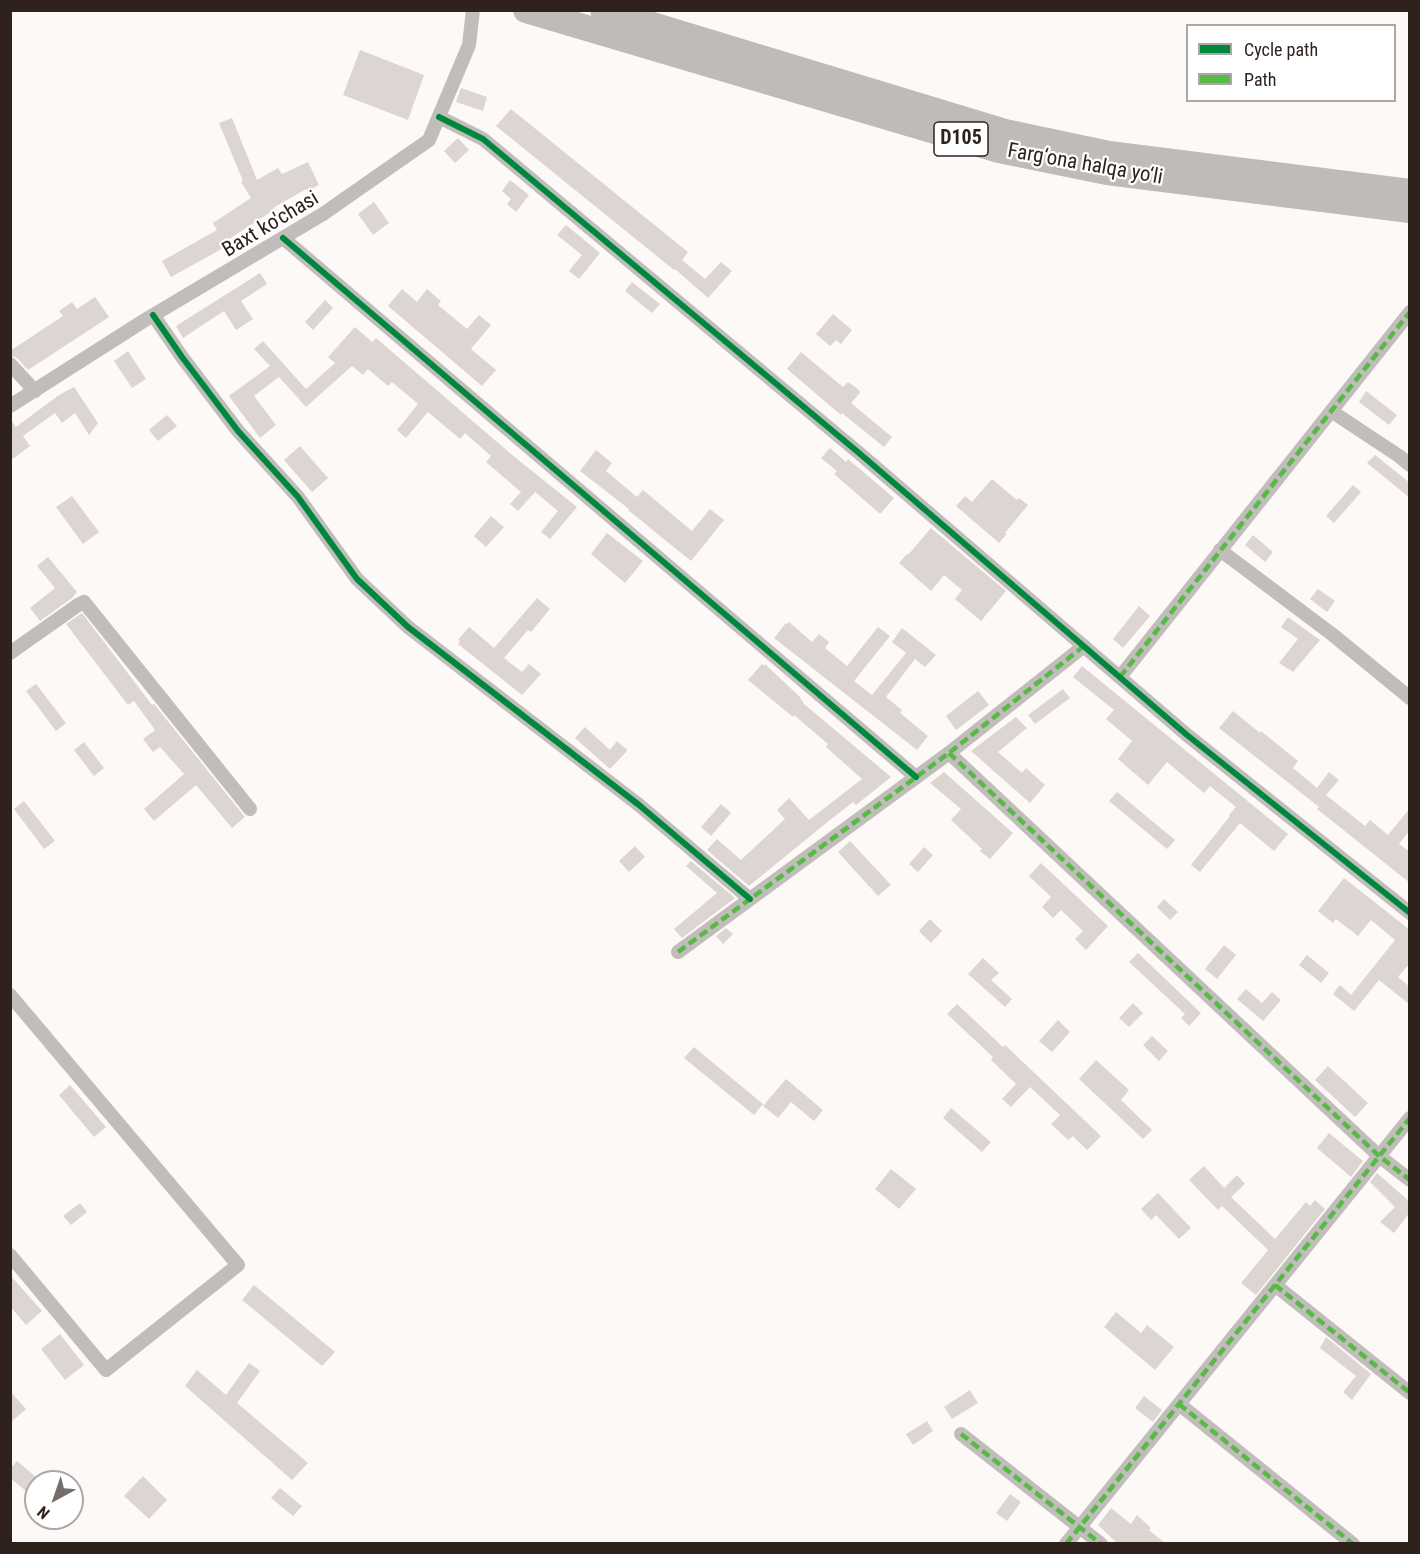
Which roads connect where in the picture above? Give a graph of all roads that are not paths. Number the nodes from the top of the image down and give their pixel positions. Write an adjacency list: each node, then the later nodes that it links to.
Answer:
1 (473, 10): 4 (street, Baxt ko'chasi)
2 (526, 10): 6 (highway, Farg‘ona halqa yo‘li / D105)
3 (603, 10): 5 (highway, Farg‘ona halqa yo‘li / D105)
4 (439, 117): 7 (street, Baxt ko'chasi); 16 (street)
5 (1410, 192)
6 (1410, 210)
7 (283, 238): 9 (street, Baxt ko'chasi); 21 (street)
8 (1410, 312): 13 (street)
9 (153, 315): 11 (street, Baxt ko'chasi); 23 (street)
10 (10, 364): 11 (street)
11 (35, 391): 12 (street, Baxt ko'chasi)
12 (10, 406)
13 (1331, 411): 14 (street); 15 (street)
14 (1410, 465)
15 (1220, 550): 18 (street); 19 (street)
16 (1084, 646): 18 (street); 20 (street)
17 (10, 653): 22 (street)
18 (1120, 676): 24 (street)
19 (1410, 698)
20 (949, 753): 21 (street); 28 (street)
21 (916, 777): 23 (street)
22 (250, 809)
23 (750, 899): 25 (street)
24 (1410, 914)
25 (678, 952)
26 (10, 995): 30 (street)
27 (1410, 1118): 28 (street)
28 (1379, 1156): 29 (street); 31 (street)
29 (1410, 1180)
30 (10, 1255)
31 (1275, 1285): 32 (street); 33 (street)
32 (1410, 1393)
33 (1179, 1404): 35 (street); 38 (street)
34 (961, 1434): 35 (street)
35 (1080, 1526): 36 (street); 37 (street)
36 (1066, 1544)
37 (1101, 1544)
38 (1353, 1544)

